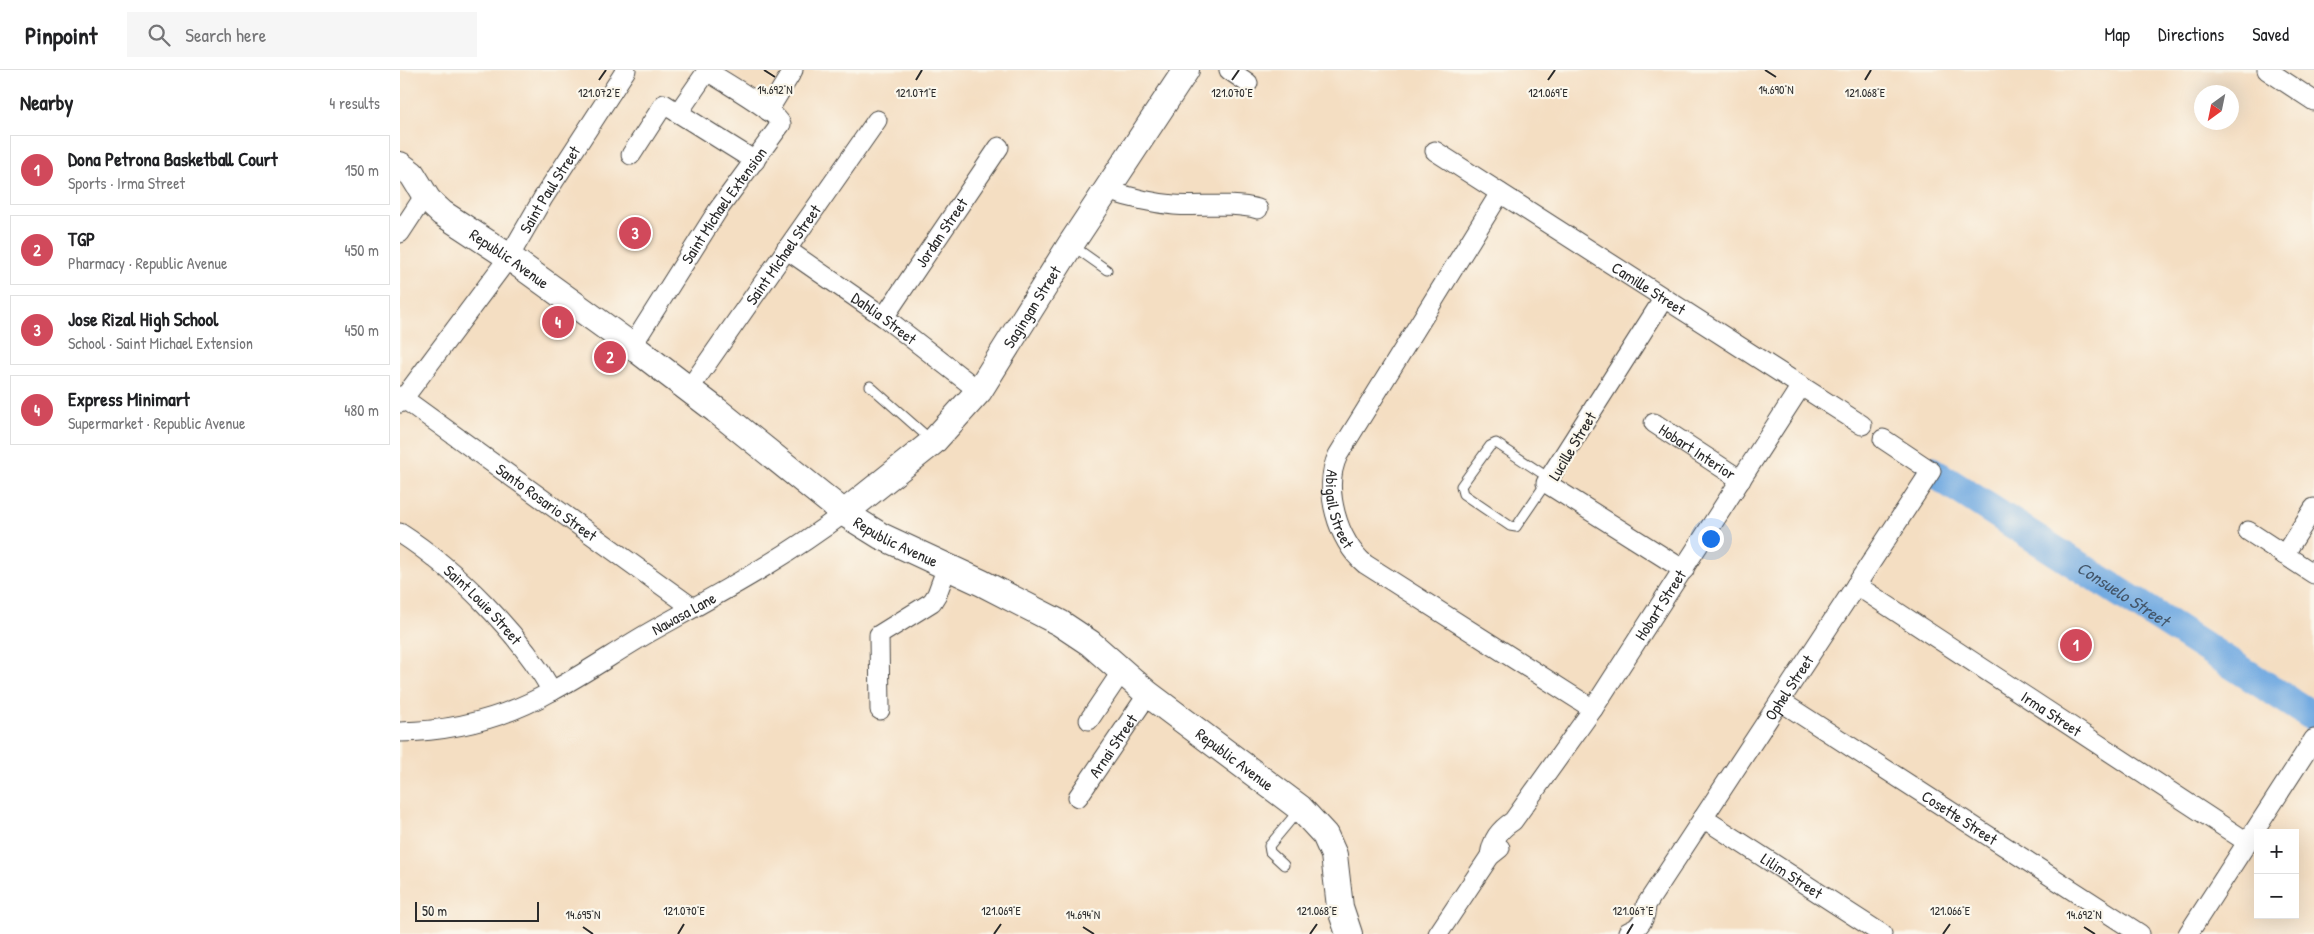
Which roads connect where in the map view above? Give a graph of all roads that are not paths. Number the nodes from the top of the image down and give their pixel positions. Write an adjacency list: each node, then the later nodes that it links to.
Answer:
1 (626, 70): 23 (street, Saint Paul Street)
2 (793, 70): 8 (street)
3 (1186, 70): 16 (main road, Sagingan Street)
4 (1229, 70): 6 (street)
5 (2267, 70): 7 (street)
6 (1248, 83)
7 (2314, 101)
8 (768, 111): 9 (street); 14 (street, Saint Michael Extension)
9 (678, 113): 13 (street); 14 (street)
10 (877, 120): 22 (street, Saint Michael Street)
11 (999, 148): 26 (street, Jordan Street)
12 (1435, 151): 17 (street, Camille Street)
13 (631, 155)
14 (755, 161): 27 (street, Saint Michael Extension)
15 (400, 165): 18 (main road, Republic Avenue)
16 (1106, 190): 19 (street); 21 (main road, Sagingan Street)
17 (1500, 193): 25 (street, Camille Street); 54 (street, Abigail Street)
18 (425, 195): 20 (street); 23 (main road, Republic Avenue)
19 (1258, 209)
20 (400, 233)
21 (1071, 244): 24 (lane); 31 (main road, Sagingan Street)
22 (786, 249): 26 (street, Dahlia Street); 30 (street, Saint Michael Street)
23 (508, 257): 27 (main road, Republic Avenue); 32 (street, Saint Paul Street)
24 (1108, 270)
25 (1664, 298): 29 (street, Camille Street); 37 (street, Lucille Street)
26 (884, 317): 31 (street, Dahlia Street)
27 (632, 346): 30 (main road, Republic Avenue)
28 (870, 386): 36 (lane)
29 (1801, 386): 34 (street, Camille Street); 38 (street, Hobart Street)
30 (689, 389): 40 (main road, Republic Avenue)
31 (979, 391): 36 (main road, Sagingan Street)
32 (401, 399): 48 (street, Santo Rosario Street)
33 (1654, 423): 38 (street, Hobart Interior)
34 (1862, 425)
35 (1883, 438): 47 (street, Ophel Street)
36 (933, 442): 40 (main road, Sagingan Street)
37 (1548, 480): 37 (lane); 45 (street, Lucille Street)
38 (1741, 480): 45 (street, Hobart Street)
39 (2314, 508): 43 (street)
40 (844, 513): 44 (main road, Republic Avenue); 48 (street, Nawasa Lane)
41 (2248, 532): 43 (street)
42 (400, 533): 50 (street, Saint Louie Street)
43 (2284, 554): 46 (street)
44 (947, 567): 49 (main road, Republic Avenue); 53 (street)
45 (1684, 570): 54 (street, Hobart Street)
46 (2314, 574)
47 (1856, 585): 52 (street, Ophel Street); 61 (street, Irma Street)
48 (693, 608): 50 (street, Nawasa Lane)
49 (1122, 671): 51 (main road, Republic Avenue); 55 (street)
50 (552, 691): 56 (street, Nawasa Lane)
51 (1148, 694): 58 (street, Arnai Street); 59 (main road, Republic Avenue)
52 (1780, 701): 60 (street, Ophel Street); 67 (street, Cosette Street)
53 (880, 710)
54 (1593, 710): 65 (street, Hobart Street)
55 (1089, 720)
56 (400, 732)
57 (2314, 739): 61 (street)
58 (1078, 797)
59 (1300, 808): 62 (lane); 64 (main road, Republic Avenue)
60 (1703, 818): 63 (street, Ophel Street); 66 (street, Lilim Street)
61 (2247, 842): 68 (street)
62 (1284, 865)
63 (1628, 933)
64 (1349, 934)
65 (1438, 934)
66 (1882, 934)
67 (2140, 934)
68 (2188, 934)

